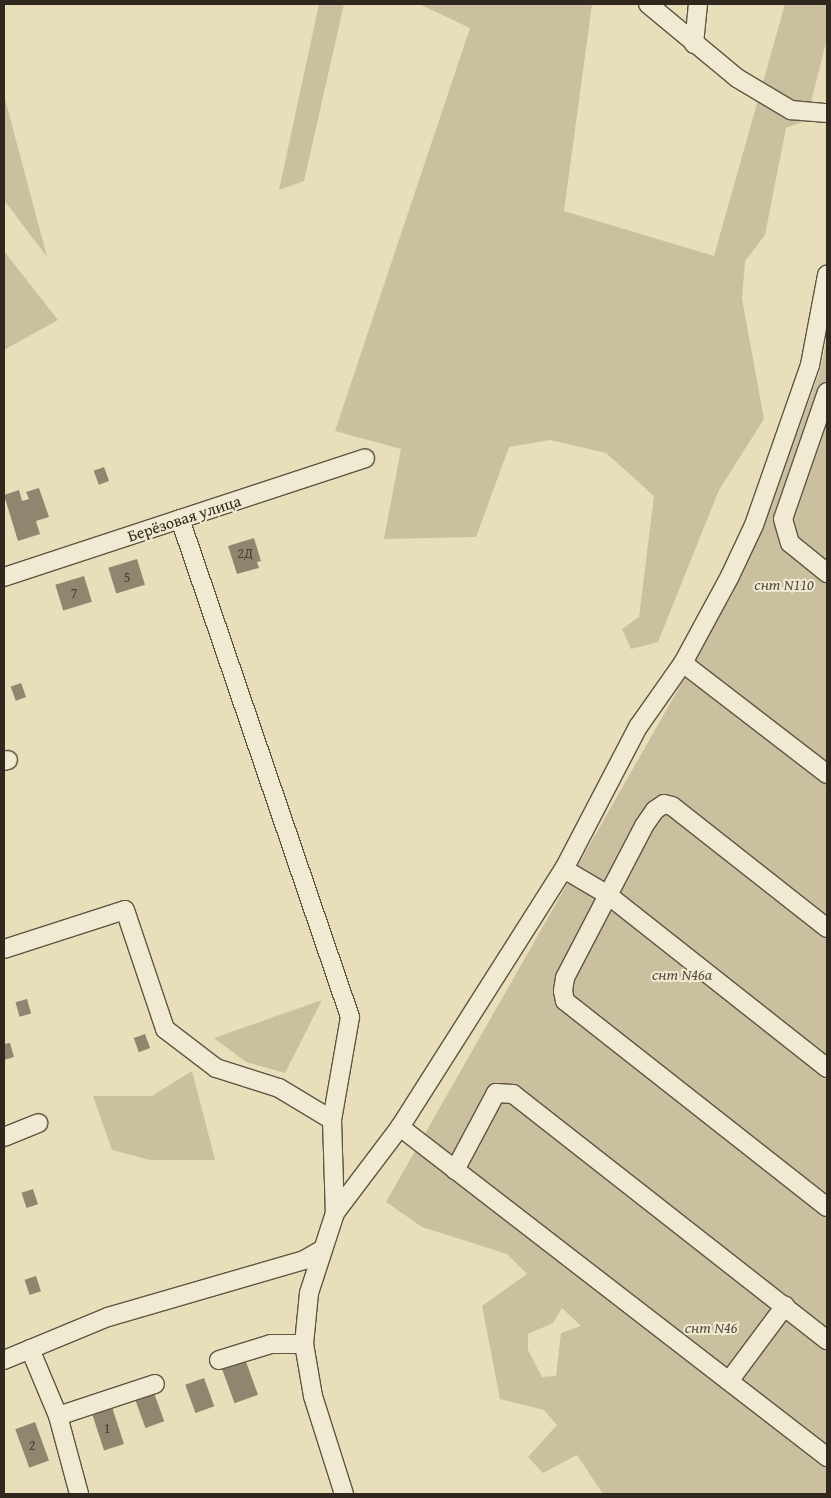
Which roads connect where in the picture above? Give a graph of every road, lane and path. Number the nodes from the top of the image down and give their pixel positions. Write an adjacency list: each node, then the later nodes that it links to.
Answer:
1 (648, 4): 3 (street)
2 (698, 4): 3 (street)
3 (694, 44): 4 (street)
4 (827, 113)
5 (827, 275): 11 (street)
6 (827, 392): 9 (street)
7 (365, 458): 8 (street, Берёзовая улица)
8 (180, 519): 10 (street, Берёзовая улица); 18 (street)
9 (827, 573)
10 (4, 578)
11 (683, 662): 12 (street); 13 (street)
12 (827, 774)
13 (564, 869): 14 (street); 20 (street)
14 (608, 895): 15 (street); 17 (street); 23 (street)
15 (827, 928)
16 (4, 949): 18 (street)
17 (827, 1068)
18 (332, 1120): 24 (street)
19 (38, 1123): 21 (street)
20 (400, 1128): 22 (street); 24 (street)
21 (4, 1137)
22 (455, 1170): 26 (street); 32 (street)
23 (827, 1207)
24 (335, 1213): 25 (street)
25 (323, 1249): 28 (street); 29 (street)
26 (785, 1306): 27 (street); 32 (street)
27 (827, 1340)
28 (304, 1344): 31 (street); 37 (street)
29 (30, 1349): 30 (street); 34 (street)
30 (4, 1360)
31 (219, 1360)
32 (729, 1381): 35 (street)
33 (155, 1384): 34 (street)
34 (58, 1416): 36 (street)
35 (827, 1457)
36 (74, 1493)
37 (344, 1494)

